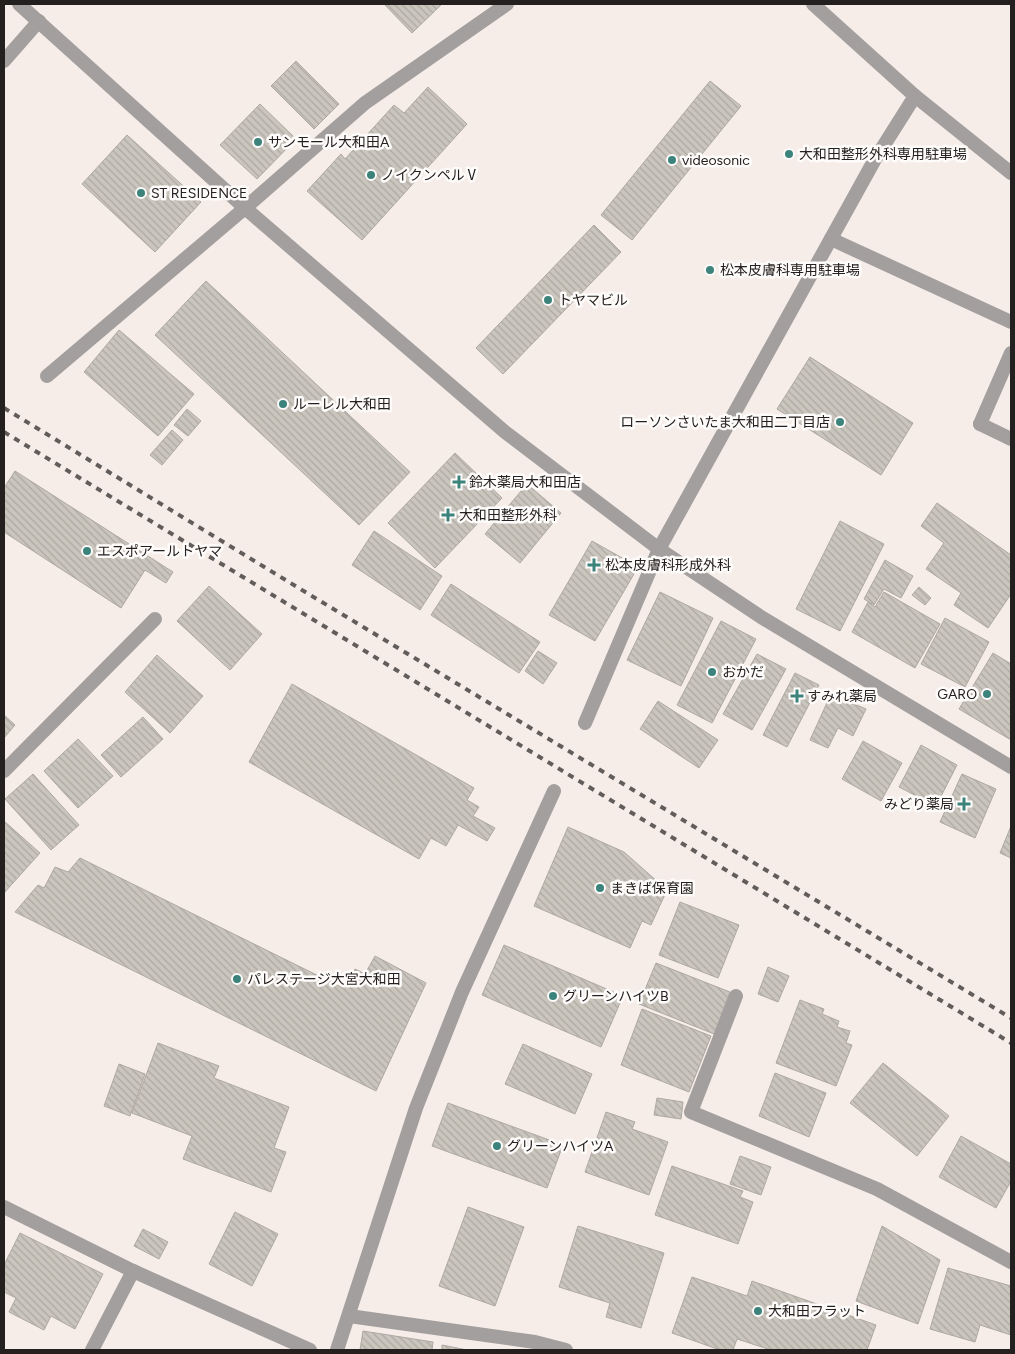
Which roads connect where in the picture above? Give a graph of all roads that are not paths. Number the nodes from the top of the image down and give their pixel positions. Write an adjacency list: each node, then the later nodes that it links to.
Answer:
1 (19, 4): 4 (street)
2 (507, 4): 8 (street)
3 (813, 4): 6 (street)
4 (39, 21): 5 (street); 8 (street)
5 (4, 61)
6 (914, 96): 7 (street); 9 (street)
7 (1011, 173)
8 (245, 208): 12 (street); 14 (street)
9 (831, 239): 10 (street); 14 (street)
10 (1011, 322)
11 (1011, 353): 13 (street)
12 (47, 376)
13 (1011, 439)
14 (658, 549): 16 (street); 17 (street)
15 (155, 619): 18 (street)
16 (585, 723)
17 (1011, 767)
18 (4, 771)
19 (554, 791): 24 (street)
20 (736, 996): 22 (street)
21 (4, 1207): 23 (street)
22 (1011, 1262)
23 (133, 1271): 26 (street); 27 (street)
24 (349, 1316): 25 (street); 28 (street)
25 (535, 1346): 29 (street)
26 (92, 1350)
27 (310, 1350)
28 (337, 1350)
29 (566, 1350)

